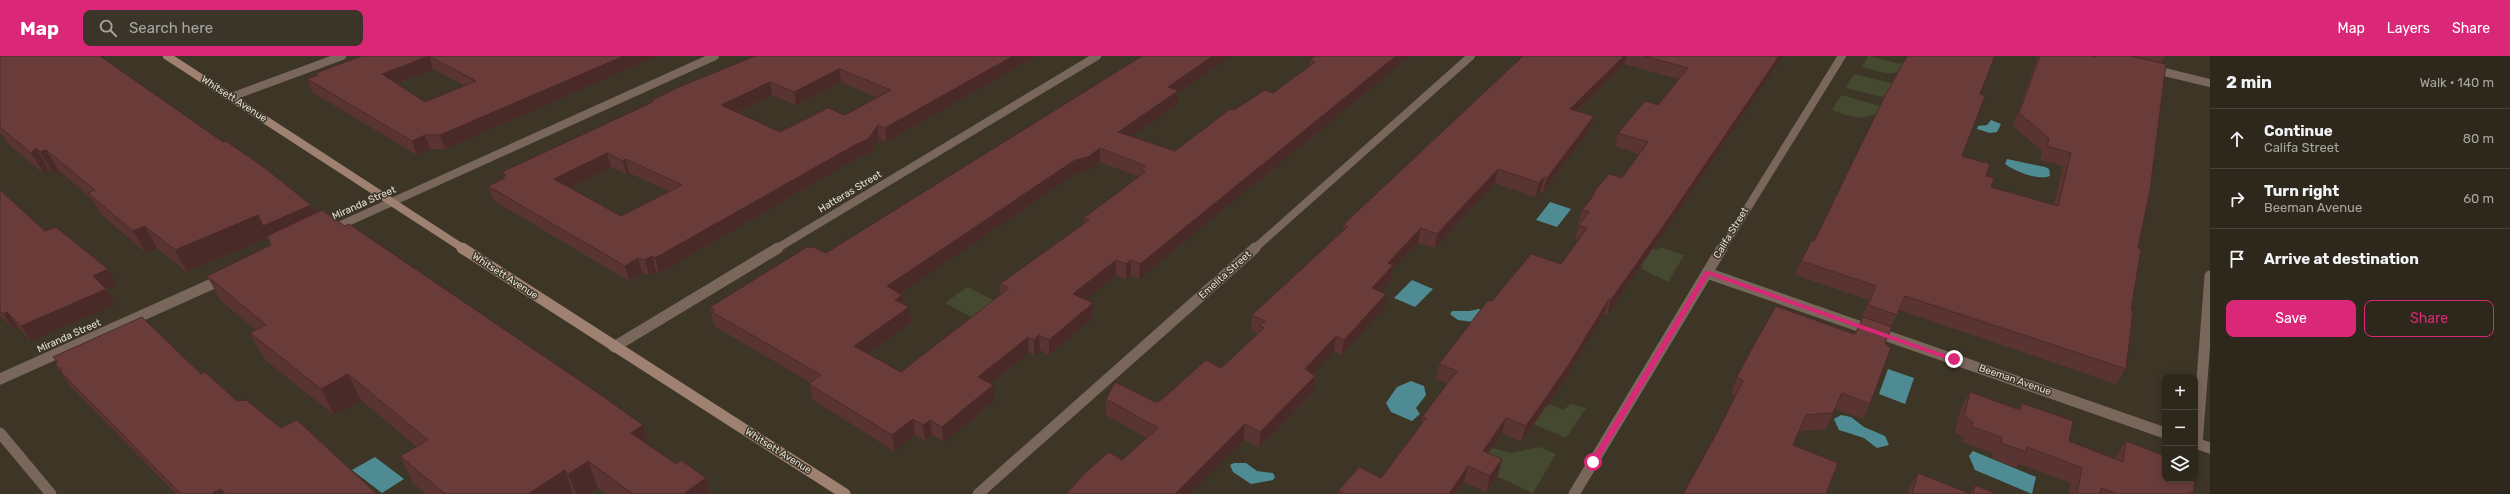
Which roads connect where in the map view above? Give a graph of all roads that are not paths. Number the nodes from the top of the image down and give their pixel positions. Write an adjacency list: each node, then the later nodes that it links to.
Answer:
1 (167, 56): 9 (main road, Whitsett Avenue)
2 (342, 56): 9 (street)
3 (715, 56): 10 (street, Miranda Street)
4 (1097, 56): 15 (street, Hatteras Street)
5 (1472, 56): 24 (street, Emelita Street)
6 (1842, 56): 12 (street, Califa Street)
7 (2145, 68): 8 (street)
8 (2210, 83)
9 (231, 97): 10 (main road, Whitsett Avenue)
10 (394, 202): 11 (street, Miranda Street); 15 (main road, Whitsett Avenue)
11 (321, 234)
12 (1707, 273): 18 (street, Beeman Avenue); 25 (street, Califa Street)
13 (234, 274): 16 (street, Miranda Street)
14 (2210, 276): 17 (street)
15 (614, 347): 23 (main road, Whitsett Avenue)
16 (0, 379)
17 (2198, 419)
18 (2162, 432)
19 (0, 434): 22 (street)
20 (2198, 444): 21 (street)
21 (2210, 448)
22 (51, 494)
23 (844, 494)
24 (978, 494)
25 (1574, 494)

